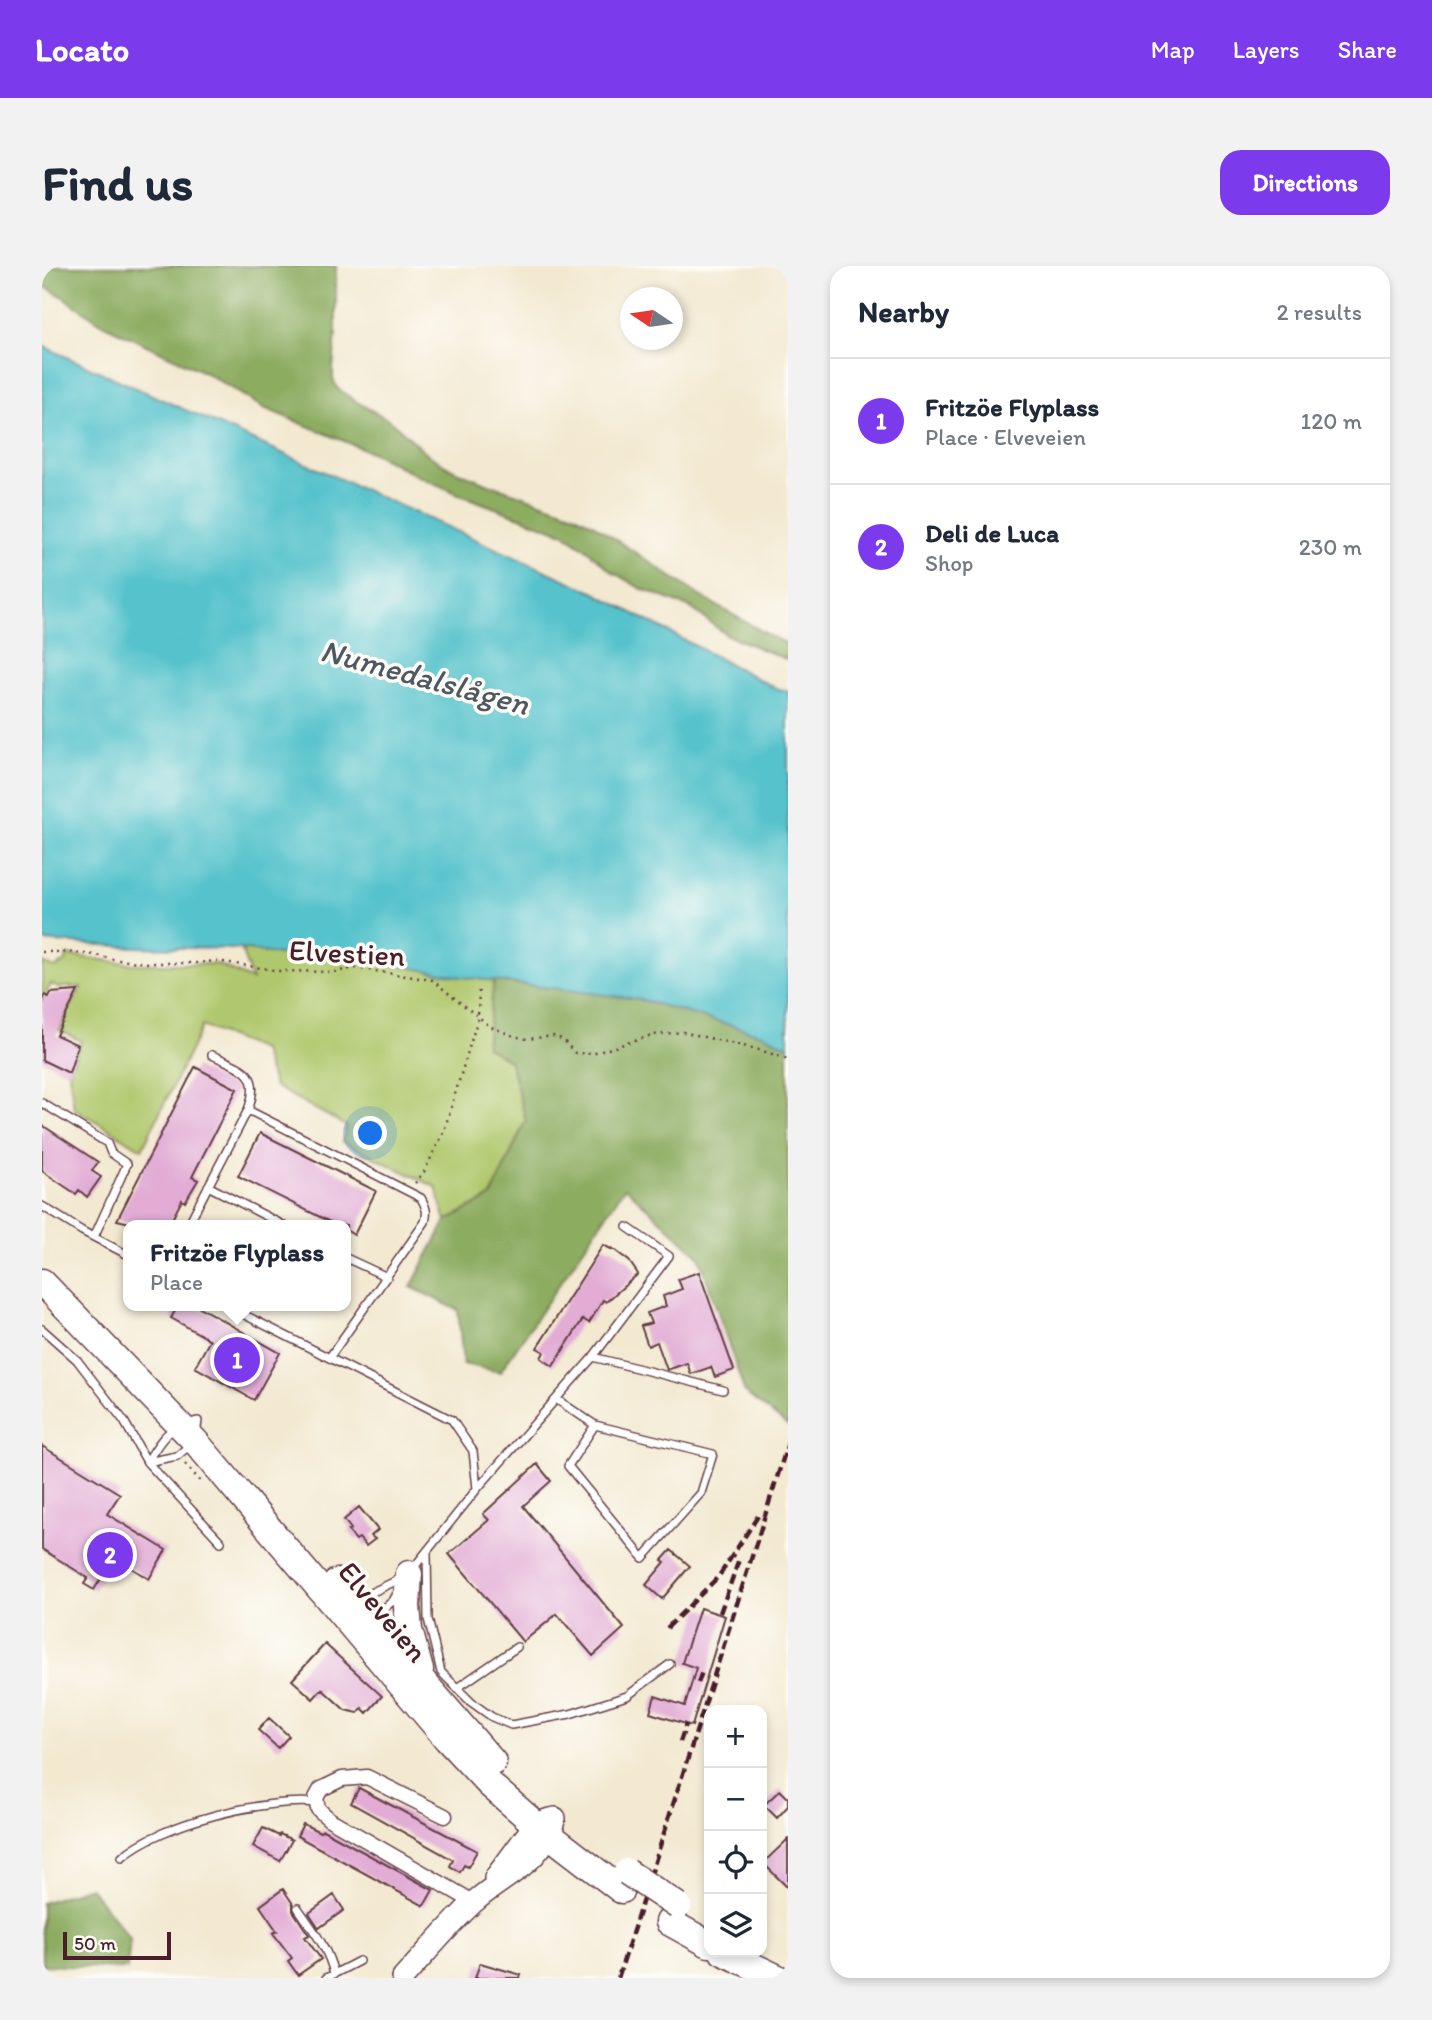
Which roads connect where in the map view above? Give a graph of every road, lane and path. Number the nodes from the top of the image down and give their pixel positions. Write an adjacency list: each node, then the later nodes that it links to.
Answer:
1 (42, 952): 3 (path, Elvestien)
2 (480, 986): 3 (path)
3 (478, 1018): 5 (path, Elvestien); 9 (path)
4 (212, 1055): 7 (lane)
5 (788, 1059)
6 (42, 1103): 14 (lane)
7 (248, 1110): 8 (lane); 9 (lane)
8 (208, 1186): 11 (lane); 12 (lane)
9 (409, 1191): 18 (lane)
10 (42, 1206): 14 (lane)
11 (191, 1220)
12 (273, 1220)
13 (627, 1227): 22 (lane, Elveveien)
14 (94, 1237): 15 (lane)
15 (123, 1252)
16 (351, 1261): 18 (lane)
17 (42, 1276): 27 (highway, Elveveien)
18 (387, 1278): 23 (lane)
19 (42, 1282): 27 (highway, Elveveien)
20 (237, 1311): 23 (lane)
21 (42, 1329): 28 (lane)
22 (593, 1357): 24 (lane); 25 (lane, Elveveien)
23 (329, 1358): 30 (lane)
24 (723, 1390)
25 (556, 1399): 26 (lane); 30 (lane, Elveveien)
26 (595, 1425): 26 (lane)
27 (188, 1436): 28 (lane); 28 (lane); 29 (path); 34 (highway, Elveveien)
28 (147, 1462): 31 (lane)
29 (204, 1486)
30 (477, 1489): 32 (lane, Elveveien)
31 (220, 1542)
32 (427, 1551): 33 (lane, Elveveien); 38 (lane, Elveveien)
33 (409, 1574): 34 (lane); 34 (lane, Elveveien); 37 (highway)
34 (357, 1615): 37 (highway, Elveveien); 41 (highway, Elveveien)
35 (517, 1647): 38 (lane)
36 (670, 1664): 38 (lane, Elveveien)
37 (424, 1682): 41 (highway, Elveveien)
38 (457, 1688)
39 (316, 1803): 40 (street); 42 (lane); 43 (street)
40 (445, 1816)
41 (547, 1826): 43 (main road); 45 (highway, Elveveien)
42 (122, 1857)
43 (477, 1900): 54 (main road)
44 (298, 1908): 52 (lane)
45 (674, 1914): 46 (highway, Elveveien); 47 (highway, Elveveien)
46 (704, 1923)
47 (704, 1940)
48 (767, 1956): 51 (highway)
49 (734, 1957): 55 (highway)
50 (359, 1961): 52 (lane)
51 (788, 1967)
52 (334, 1974): 53 (lane)
53 (326, 1978)
54 (403, 1978)
55 (778, 1978)

